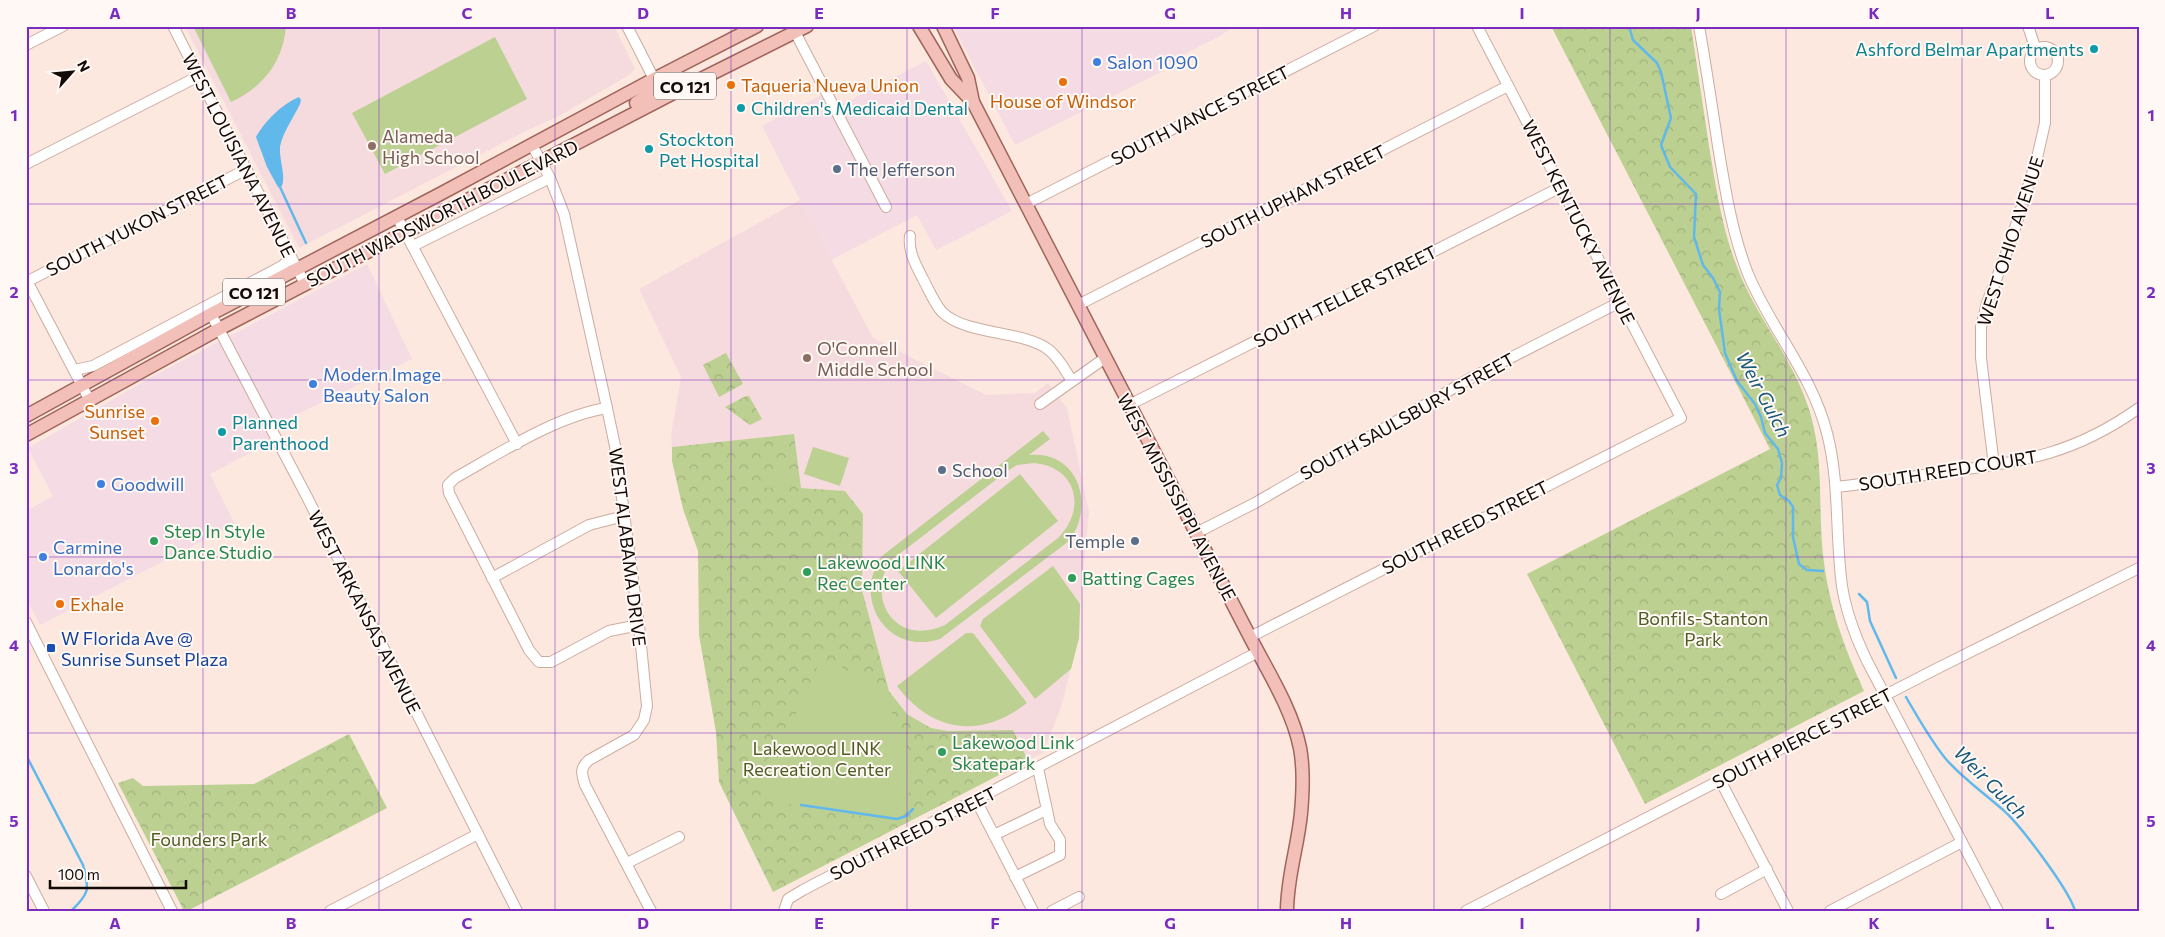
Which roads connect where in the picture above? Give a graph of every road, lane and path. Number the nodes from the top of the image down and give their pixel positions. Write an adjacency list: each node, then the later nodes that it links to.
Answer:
1 (63, 26): 13 (street)
2 (174, 26): 15 (street, WEST LOUISIANA AVENUE)
3 (627, 26): 17 (street)
4 (757, 26): 17 (main road, SOUTH WADSWORTH BOULEVARD / CO 121)
5 (807, 26): 12 (main road, SOUTH WADSWORTH BOULEVARD / CO 121)
6 (919, 26): 19 (main road, WEST MISSISSIPPI AVENUE)
7 (943, 26): 19 (main road, WEST MISSISSIPPI AVENUE)
8 (1374, 26): 27 (street, SOUTH VANCE STREET)
9 (1477, 26): 18 (street, WEST KENTUCKY AVENUE)
10 (1699, 26): 54 (street)
11 (2028, 26): 14 (street)
12 (795, 32): 20 (main road, SOUTH WADSWORTH BOULEVARD / CO 121); 28 (street)
13 (26, 45)
14 (2036, 50): 16 (street); 16 (street)
15 (199, 76): 23 (street); 24 (street, WEST LOUISIANA AVENUE)
16 (2045, 76): 53 (street, WEST OHIO AVENUE)
17 (654, 79): 20 (main road); 21 (main road, SOUTH WADSWORTH BOULEVARD / CO 121)
18 (1508, 86): 26 (street, WEST KENTUCKY AVENUE); 37 (street, SOUTH UPHAM STREET)
19 (973, 102): 27 (main road, WEST MISSISSIPPI AVENUE)
20 (610, 126): 22 (main road, SOUTH WADSWORTH BOULEVARD / CO 121)
21 (532, 145): 22 (street, WEST ALABAMA DRIVE); 29 (main road, SOUTH WADSWORTH BOULEVARD / CO 121)
22 (541, 162): 25 (street, WEST ALABAMA DRIVE); 30 (main road, SOUTH WADSWORTH BOULEVARD / CO 121)
23 (26, 164)
24 (247, 169): 33 (street, WEST LOUISIANA AVENUE); 34 (street, SOUTH YUKON STREET)
25 (550, 178): 32 (street, SOUTH WADSWORTH BOULEVARD); 47 (street, WEST ALABAMA DRIVE)
26 (1561, 187): 36 (street, WEST KENTUCKY AVENUE); 46 (street, SOUTH TELLER STREET)
27 (1026, 204): 37 (main road, WEST MISSISSIPPI AVENUE)
28 (886, 207)
29 (397, 216): 30 (street); 33 (main road, SOUTH WADSWORTH BOULEVARD / CO 121)
30 (406, 233): 32 (street); 35 (main road, SOUTH WADSWORTH BOULEVARD / CO 121)
31 (910, 236): 42 (street)
32 (413, 246): 52 (street)
33 (294, 264): 35 (street, WEST LOUISIANA AVENUE); 38 (main road, SOUTH WADSWORTH BOULEVARD / CO 121); 41 (street, SOUTH WADSWORTH BOULEVARD)
34 (27, 280): 41 (street)
35 (305, 284): 39 (main road, SOUTH WADSWORTH BOULEVARD / CO 121)
36 (1620, 302): 50 (street, WEST KENTUCKY AVENUE); 56 (street, SOUTH SAULSBURY STREET)
37 (1078, 305): 40 (main road, WEST MISSISSIPPI AVENUE)
38 (211, 314): 39 (street, WEST ARKANSAS AVENUE); 43 (main road, SOUTH WADSWORTH BOULEVARD / CO 121)
39 (219, 329): 44 (main road, SOUTH WADSWORTH BOULEVARD / CO 121); 68 (street, WEST ARKANSAS AVENUE)
40 (1105, 358): 42 (street); 46 (main road, WEST MISSISSIPPI AVENUE)
41 (74, 370): 43 (street)
42 (1072, 381): 45 (street)
43 (82, 386): 44 (street); 49 (main road, SOUTH WADSWORTH BOULEVARD / CO 121)
44 (90, 401): 51 (main road, SOUTH WADSWORTH BOULEVARD / CO 121)
45 (1040, 404)
46 (1129, 405): 56 (main road, WEST MISSISSIPPI AVENUE)
47 (607, 408): 52 (street); 55 (street, WEST ALABAMA DRIVE)
48 (2139, 408): 53 (street, SOUTH REED COURT)
49 (26, 416)
50 (1681, 418): 61 (street, SOUTH REED STREET)
51 (26, 435)
52 (517, 444): 58 (street)
53 (1994, 466): 54 (street, SOUTH REED COURT)
54 (1836, 487): 63 (street)
55 (624, 516): 58 (street); 60 (street, WEST ALABAMA DRIVE)
56 (1196, 533): 61 (main road, WEST MISSISSIPPI AVENUE)
57 (2138, 570): 63 (street, SOUTH PIERCE STREET)
58 (492, 578): 60 (street)
59 (26, 622): 80 (street)
60 (639, 625): 72 (street, WEST ALABAMA DRIVE)
61 (1250, 637): 62 (main road, WEST MISSISSIPPI AVENUE)
62 (1258, 652): 64 (street, SOUTH REED STREET); 86 (main road, WEST MISSISSIPPI AVENUE)
63 (1885, 696): 65 (street, SOUTH PIERCE STREET); 71 (street)
64 (1038, 768): 66 (street, SOUTH REED STREET); 67 (street)
65 (1720, 780): 73 (street); 87 (street, SOUTH PIERCE STREET)
66 (976, 800): 69 (street); 78 (street, SOUTH REED STREET)
67 (1046, 810): 69 (street); 75 (street)
68 (478, 834): 81 (street); 82 (street, WEST ARKANSAS AVENUE)
69 (994, 835): 75 (street)
70 (679, 837): 72 (street)
71 (1962, 842): 89 (street); 90 (street)
72 (627, 863): 83 (street, WEST ALABAMA DRIVE)
73 (1767, 869): 76 (street); 88 (street)
74 (26, 876): 79 (street)
75 (1015, 877): 84 (street)
76 (1721, 894)
77 (1079, 897): 85 (street)
78 (784, 908)
79 (44, 911)
80 (172, 911)
81 (330, 911)
82 (517, 911)
83 (651, 911)
84 (1033, 911)
85 (1052, 911)
86 (1287, 911)
87 (1466, 911)
88 (1788, 911)
89 (1830, 911)
90 (1998, 911)

